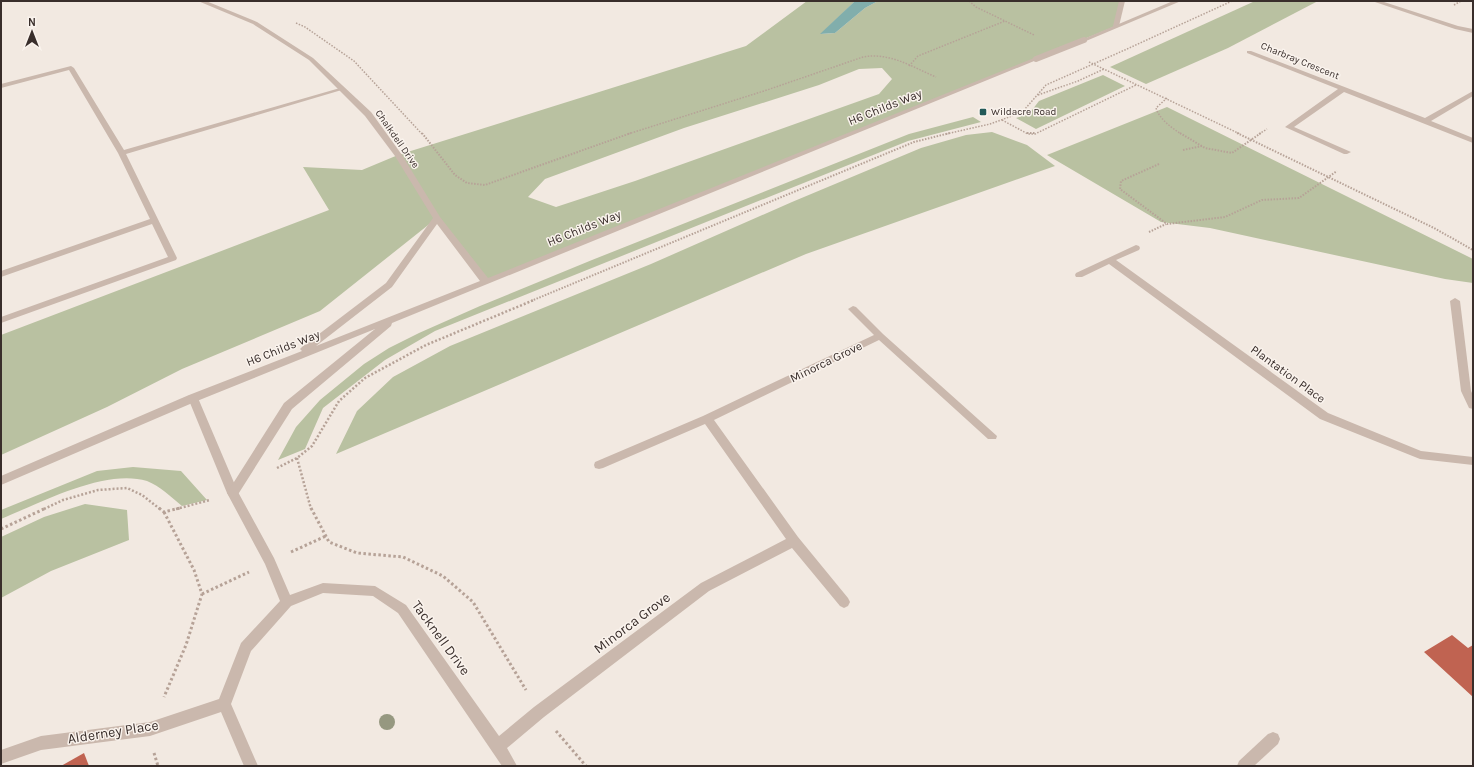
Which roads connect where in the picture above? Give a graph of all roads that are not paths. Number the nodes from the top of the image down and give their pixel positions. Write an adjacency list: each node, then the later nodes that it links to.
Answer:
1 (201, 1): 9 (street, Chalkdell Drive)
2 (1122, 1): 5 (street)
3 (1178, 1): 5 (street, H6 Childs Way)
4 (1375, 1): 6 (street)
5 (1116, 26): 22 (street, H6 Childs Way, bridge)
6 (1473, 31)
7 (1249, 52): 10 (street, Charbray Crescent)
8 (1, 86): 15 (street)
9 (342, 89): 15 (street); 16 (street, Chalkdell Drive)
10 (1343, 89): 12 (street, Charbray Crescent); 14 (street, Charbray Crescent)
11 (1473, 93): 12 (street)
12 (1425, 121): 13 (street, Charbray Crescent)
13 (1473, 141)
14 (1347, 152)
15 (122, 153): 17 (street)
16 (437, 218): 22 (street, Chalkdell Drive); 28 (street)
17 (155, 220): 20 (street); 26 (street)
18 (1136, 248): 19 (street)
19 (1110, 260): 21 (street); 33 (street, Plantation Place)
20 (1, 274)
21 (1079, 275)
22 (486, 282): 25 (street, H6 Childs Way)
23 (1455, 301): 30 (street)
24 (853, 309): 27 (street, Minorca Grove)
25 (395, 318): 28 (street, H6 Childs Way); 36 (street)
26 (1, 320)
27 (880, 336): 31 (street, Minorca Grove); 32 (street, Minorca Grove)
28 (295, 357): 29 (street, H6 Childs Way)
29 (193, 398): 35 (street, H6 Childs Way); 36 (street)
30 (1473, 405)
31 (707, 419): 34 (street, Minorca Grove); 37 (street)
32 (992, 436)
33 (1473, 461)
34 (599, 465)
35 (1, 481)
36 (233, 493): 38 (street)
37 (794, 541): 39 (street); 42 (street, Minorca Grove)
38 (287, 602): 40 (street, Tacknell Drive); 42 (street, Tacknell Drive)
39 (844, 602)
40 (224, 704): 43 (street, Alderney Place); 44 (street)
41 (1273, 739): 46 (street)
42 (498, 746): 45 (street, Tacknell Drive)
43 (1, 757)
44 (251, 766)
45 (510, 766)
46 (1244, 766)

